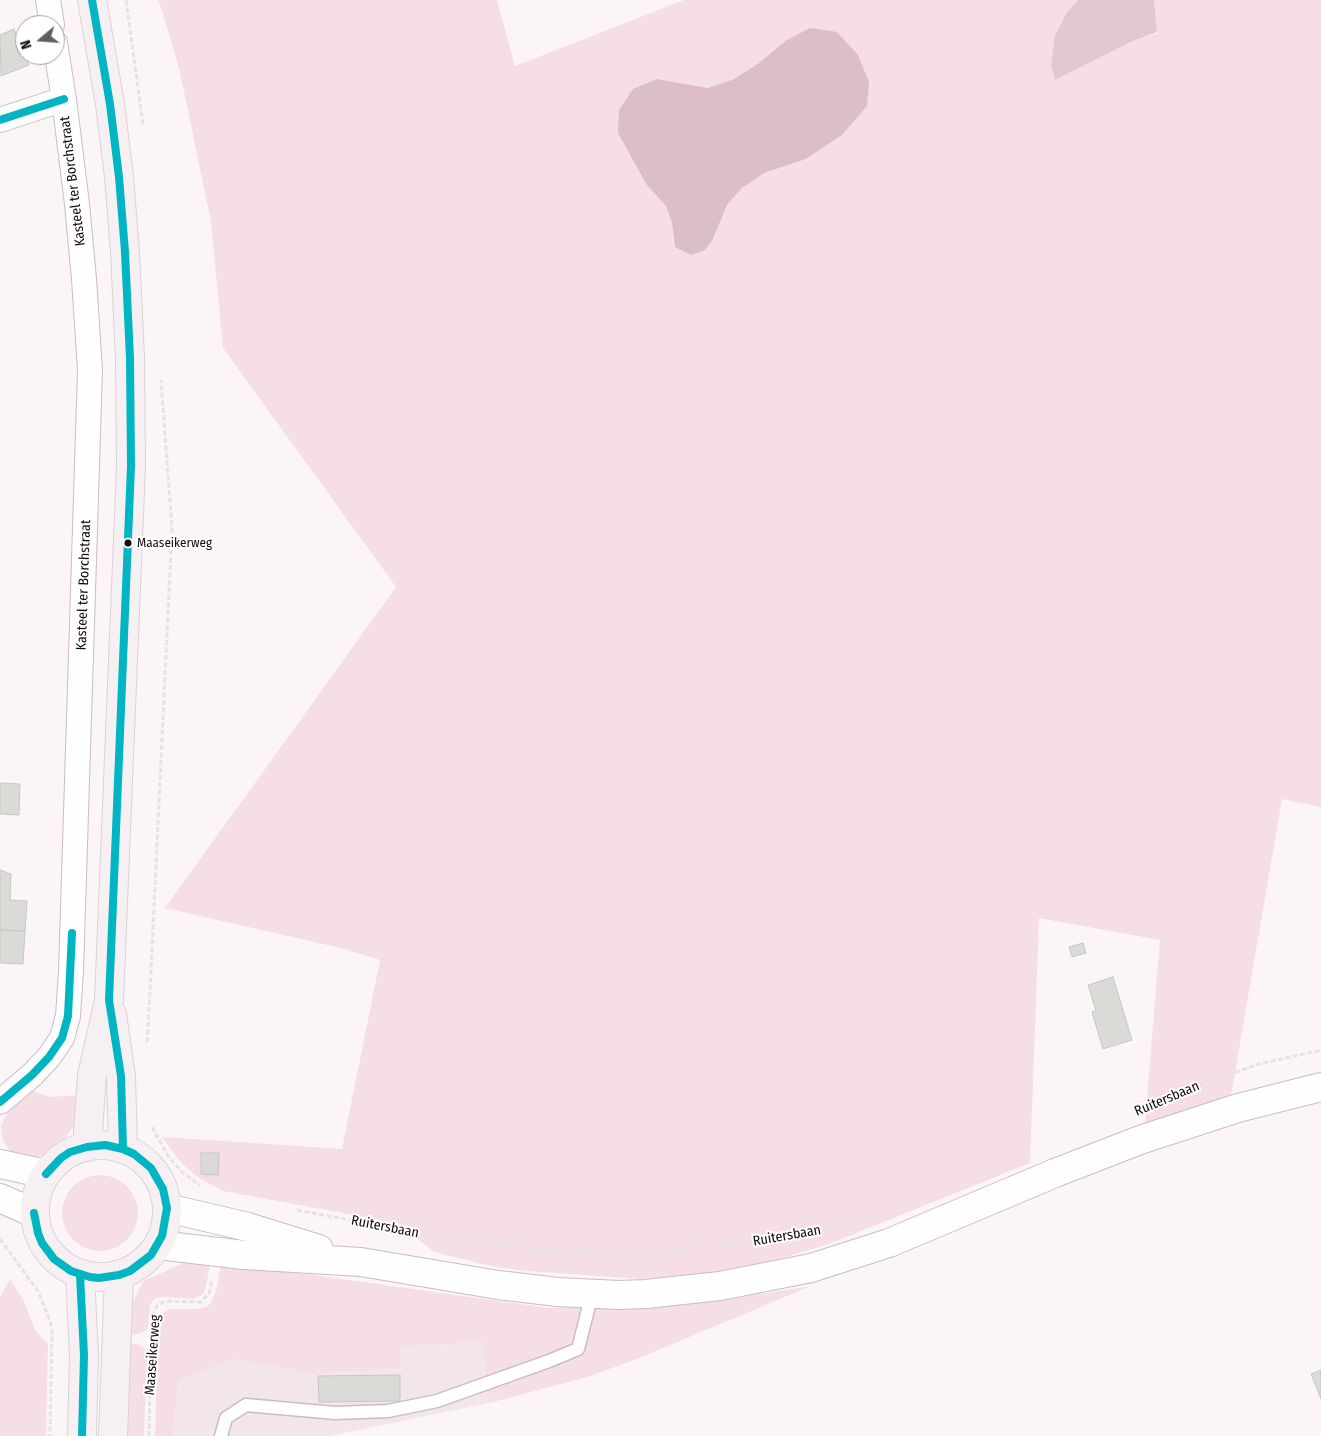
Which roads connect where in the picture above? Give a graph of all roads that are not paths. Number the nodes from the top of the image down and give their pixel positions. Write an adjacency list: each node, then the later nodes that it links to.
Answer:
1 (48, 0): 3 (street)
2 (92, 0): 7 (main road)
3 (50, 15)
4 (59, 65): 5 (street, Kasteel ter Borchstraat)
5 (64, 99): 6 (street); 9 (street, Kasteel ter Borchstraat)
6 (0, 120)
7 (109, 1000): 10 (main road); 11 (main road)
8 (1321, 1087): 21 (street, Ruitersbaan)
9 (0, 1102)
10 (87, 1147): 11 (main road); 13 (main road)
11 (123, 1149): 15 (main road)
12 (0, 1164): 13 (street)
13 (46, 1174): 16 (main road)
14 (0, 1198): 16 (street)
15 (167, 1208): 17 (main road); 18 (street, Ruitersbaan)
16 (34, 1213): 19 (main road)
17 (158, 1245): 18 (street, Ruitersbaan); 20 (main road)
18 (361, 1262): 21 (street, Ruitersbaan)
19 (80, 1275): 20 (main road); 22 (main road)
20 (118, 1275): 23 (main road)
21 (592, 1294): 24 (lane)
22 (82, 1436)
23 (113, 1436)
24 (221, 1436)

